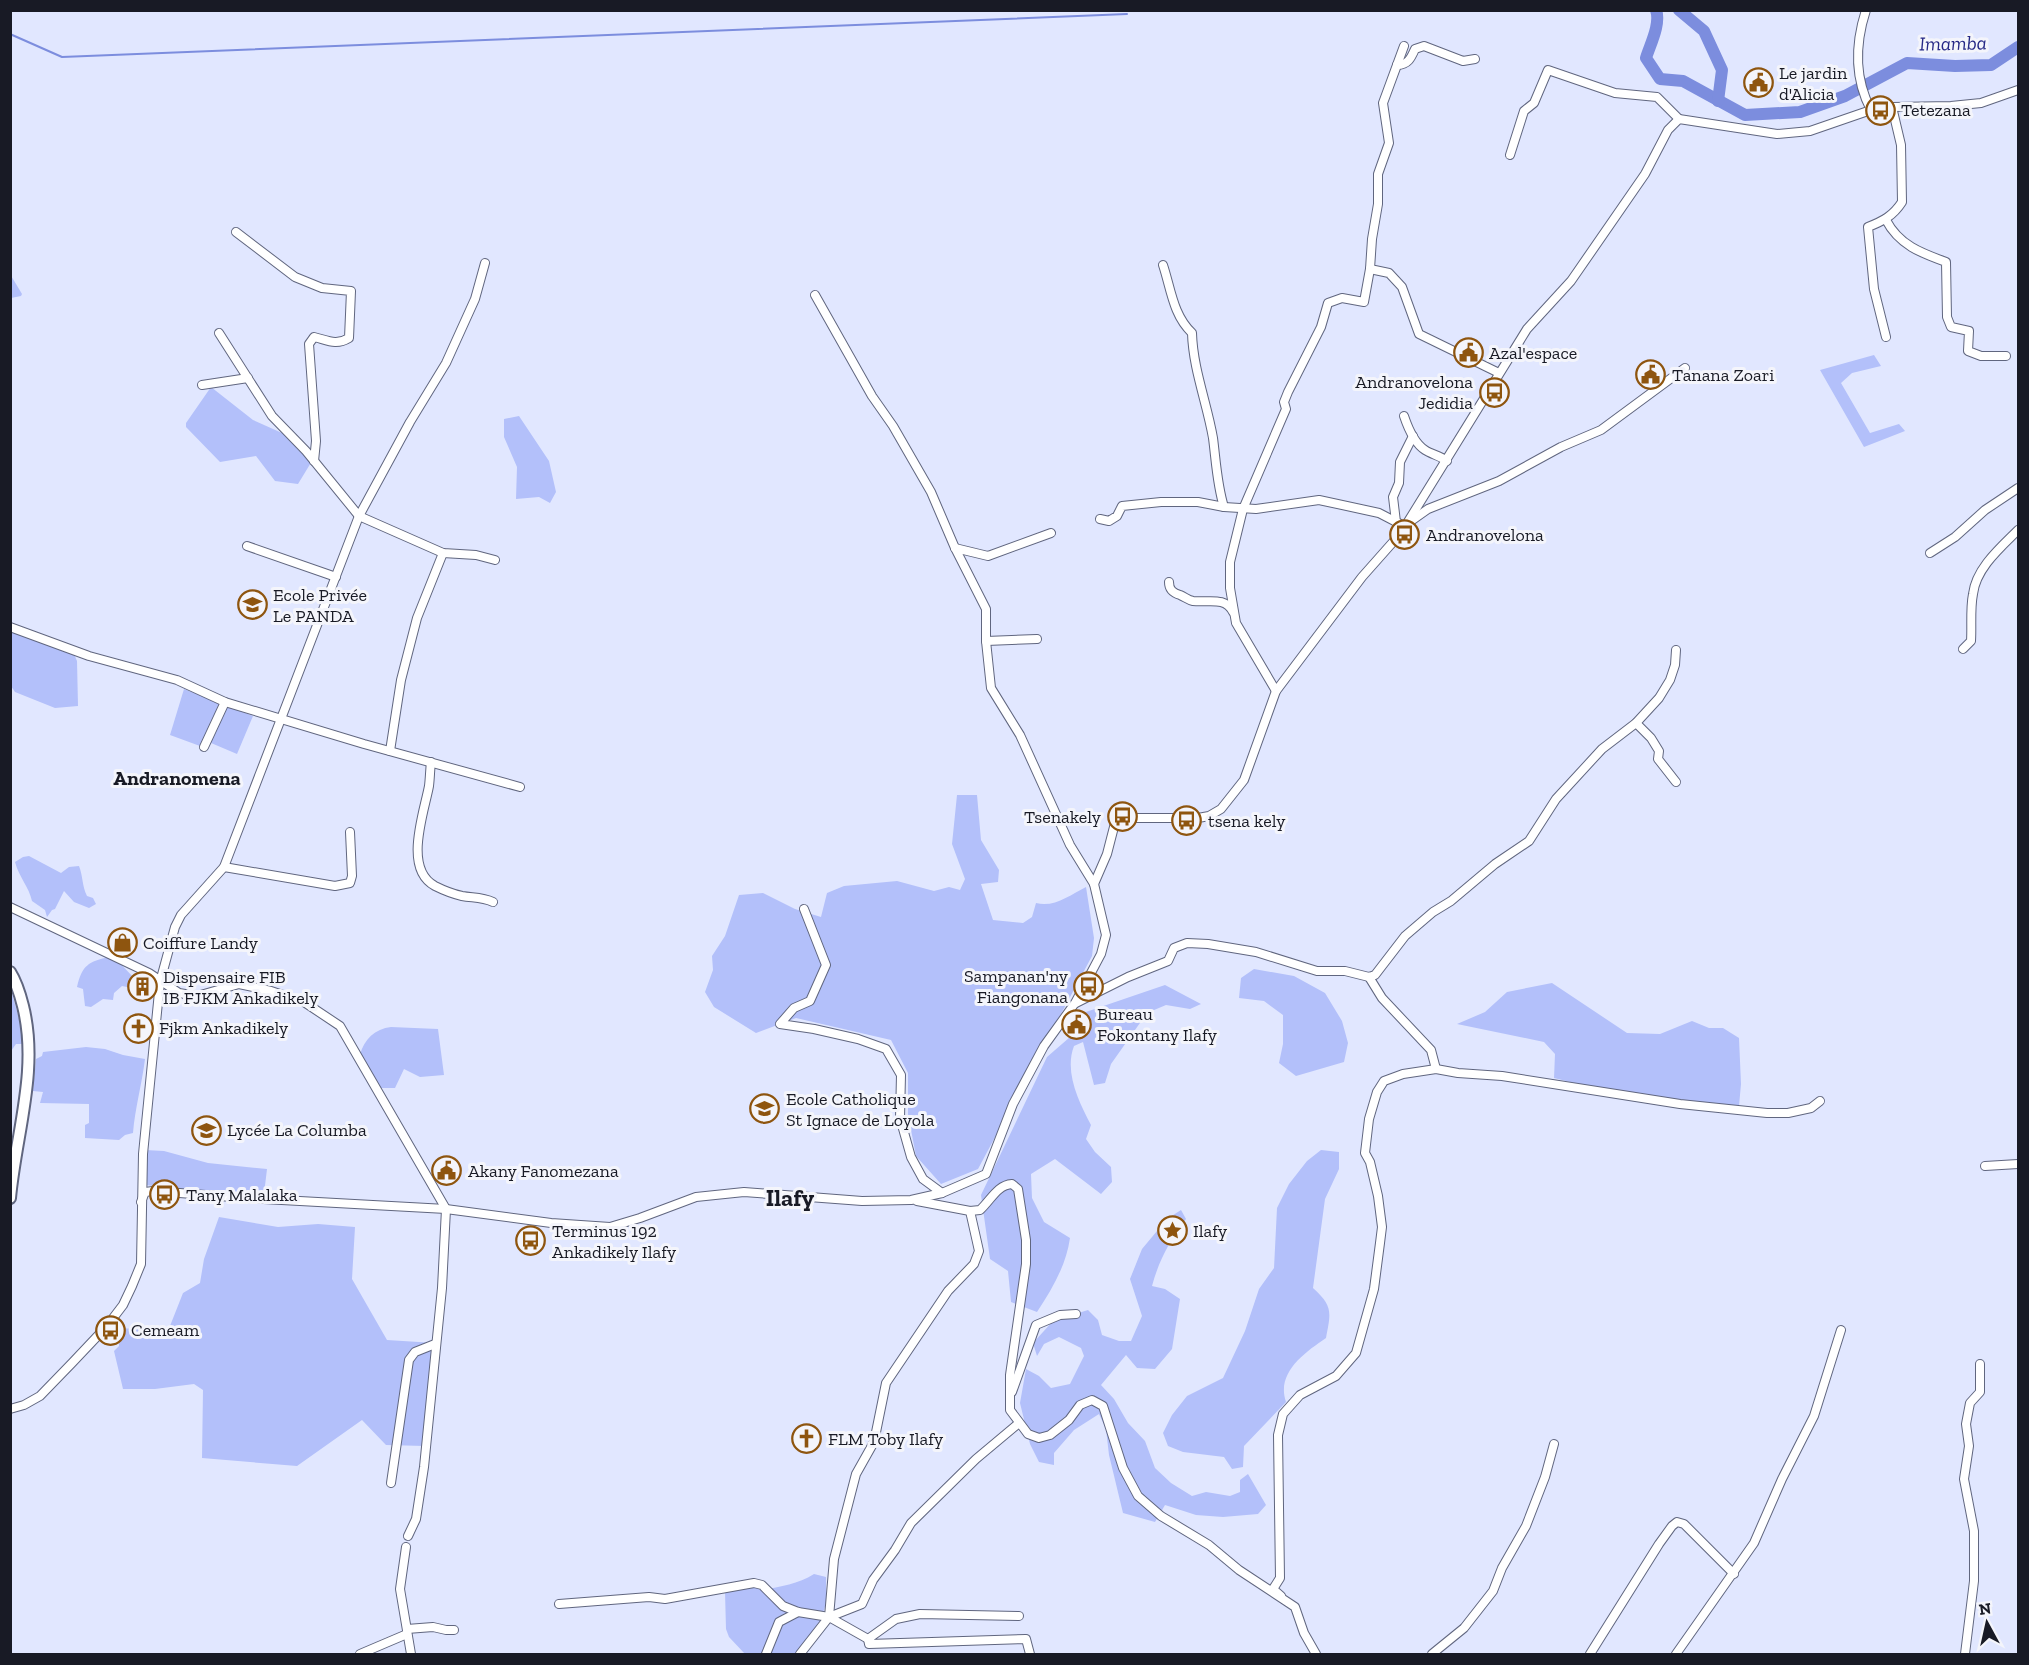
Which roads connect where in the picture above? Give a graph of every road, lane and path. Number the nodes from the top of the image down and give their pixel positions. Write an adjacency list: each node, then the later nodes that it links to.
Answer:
1 (1866, 10): 7 (street)
2 (1404, 46): 4 (street)
3 (1475, 59): 4 (street)
4 (1397, 65): 14 (street)
5 (2019, 90): 6 (street)
6 (1892, 107): 7 (street); 10 (street)
7 (1871, 110): 8 (street)
8 (1679, 119): 9 (street); 20 (street)
9 (1510, 155)
10 (1886, 220): 17 (street); 18 (street)
11 (236, 232): 25 (street)
12 (485, 263): 30 (street)
13 (1163, 265): 28 (street)
14 (1370, 269): 20 (street); 29 (street)
15 (815, 295): 36 (street)
16 (219, 333): 21 (street)
17 (1886, 337)
18 (2006, 356)
19 (1685, 368): 32 (street)
20 (1499, 373): 26 (street)
21 (248, 378): 22 (street); 25 (street)
22 (202, 385)
23 (1404, 416): 24 (street)
24 (1413, 436): 26 (street); 32 (street)
25 (314, 460): 30 (street)
26 (1447, 461): 32 (street)
27 (2019, 488): 38 (street)
28 (1224, 507): 29 (street); 31 (street)
29 (1243, 509): 32 (street); 42 (street)
30 (359, 516): 37 (street); 40 (street)
31 (1100, 519)
32 (1400, 524): 48 (street)
33 (2019, 530): 46 (street)
34 (1051, 533): 36 (street)
35 (247, 546): 40 (street)
36 (955, 548): 45 (street)
37 (443, 553): 39 (street); 53 (street)
38 (1930, 553)
39 (495, 560)
40 (336, 577): 50 (street)
41 (1169, 582): 42 (street)
42 (1235, 616): 48 (street)
43 (10, 627): 49 (street)
44 (1037, 639): 45 (street)
45 (986, 640): 59 (street)
46 (1963, 649)
47 (1676, 650): 51 (street)
48 (1276, 691): 59 (street)
49 (225, 702): 50 (street); 52 (street)
50 (282, 719): 53 (street); 58 (street)
51 (1636, 723): 55 (street); 64 (street)
52 (204, 747)
53 (390, 751): 54 (street)
54 (431, 762): 56 (street); 60 (street)
55 (1676, 782)
56 (520, 787)
57 (350, 832): 58 (street)
58 (224, 867): 65 (street)
59 (1094, 884): 66 (street)
60 (493, 902)
61 (10, 907): 65 (street)
62 (804, 909): 71 (street)
63 (10, 972): 72 (main road)
64 (1368, 977): 66 (street); 67 (street)
65 (160, 982): 74 (street); 75 (street)
66 (1075, 1003): 71 (street)
67 (1436, 1069): 68 (street); 89 (street)
68 (1820, 1101)
69 (2019, 1164): 70 (street)
70 (1985, 1166)
71 (942, 1194): 73 (street)
72 (10, 1198)
73 (911, 1200): 75 (street); 76 (street)
74 (141, 1202): 75 (street); 82 (street)
75 (446, 1209): 79 (street)
76 (970, 1210): 81 (street); 93 (street)
77 (1076, 1314): 81 (street)
78 (1841, 1330): 88 (street)
79 (435, 1344): 85 (street); 86 (street)
80 (1980, 1364): 106 (street)
81 (1010, 1399): 83 (street)
82 (10, 1409)
83 (1019, 1423): 89 (street); 93 (street)
84 (1554, 1444): 103 (street)
85 (391, 1483)
86 (408, 1536)
87 (406, 1547): 95 (street)
88 (1734, 1574): 104 (street); 105 (street)
89 (1281, 1596): 102 (street)
90 (559, 1604): 91 (street)
91 (798, 1612): 93 (street); 99 (street)
92 (1019, 1616): 96 (street)
93 (829, 1617): 96 (street); 100 (street)
94 (454, 1630): 95 (street)
95 (407, 1631): 97 (street); 98 (street)
96 (868, 1639): 101 (street)
97 (360, 1654)
98 (411, 1654)
99 (766, 1654)
100 (800, 1654)
101 (1030, 1654)
102 (1316, 1654)
103 (1432, 1654)
104 (1590, 1654)
105 (1676, 1654)
106 (1965, 1654)

